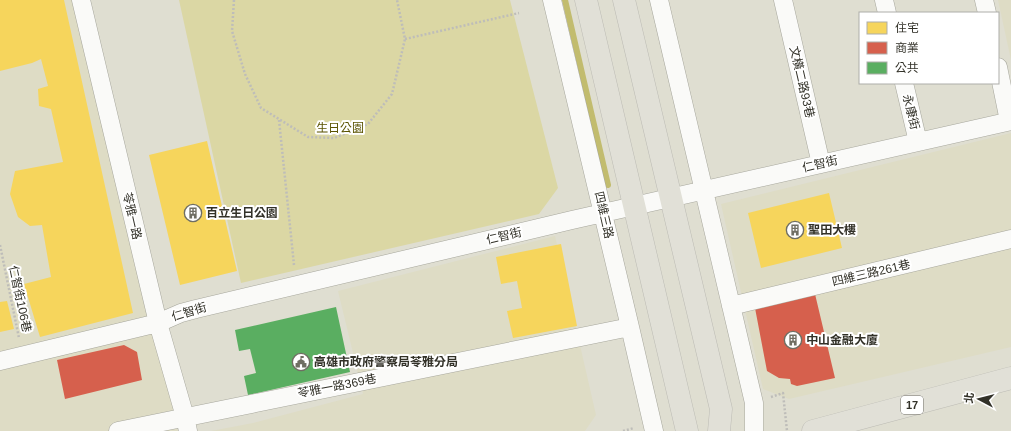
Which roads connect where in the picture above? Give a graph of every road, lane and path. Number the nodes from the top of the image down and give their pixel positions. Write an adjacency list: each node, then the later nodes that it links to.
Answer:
1 (80, 0): 29 (street, 苓雅一路)
2 (234, 0): 17 (path)
3 (397, 0): 14 (path)
4 (552, 0): 24 (street, 四維三路)
5 (586, 0): 23 (main road)
6 (624, 0): 22 (main road)
7 (659, 0): 21 (street)
8 (782, 0): 20 (street, 文橫二路93巷)
9 (884, 0): 11 (street)
10 (984, 0): 12 (street)
11 (887, 12)
12 (987, 12)
13 (519, 13): 14 (path)
14 (405, 39): 17 (path)
15 (999, 72): 18 (street)
16 (904, 84): 19 (street, 永康街)
17 (279, 120): 27 (path)
18 (1010, 121): 19 (street, 仁智街)
19 (918, 142): 20 (street, 仁智街)
20 (821, 164): 21 (street, 仁智街)
21 (704, 190): 22 (street, 仁智街); 28 (street)
22 (671, 198): 23 (street, 仁智街); 39 (main road)
23 (634, 206): 24 (street, 仁智街); 38 (main road)
24 (603, 213): 29 (street, 仁智街); 30 (street, 四維三路)
25 (1011, 239): 28 (street, 四維三路261巷)
26 (0, 245): 31 (path, 仁智街106巷)
27 (294, 265)
28 (731, 306): 40 (street)
29 (158, 323): 31 (street, 仁智街); 35 (street, 苓雅一路)
30 (630, 327): 35 (street, 苓雅一路369巷); 37 (street, 四維三路)
31 (23, 356): 32 (street, 仁智街)
32 (0, 362)
33 (1011, 378): 42 (main road, 17)
34 (783, 393): 41 (path)
35 (186, 424): 36 (street, 苓雅一路369巷)
36 (118, 431)
37 (654, 431)
38 (687, 431)
39 (719, 431)
40 (754, 431)
41 (788, 431)
42 (813, 431)

